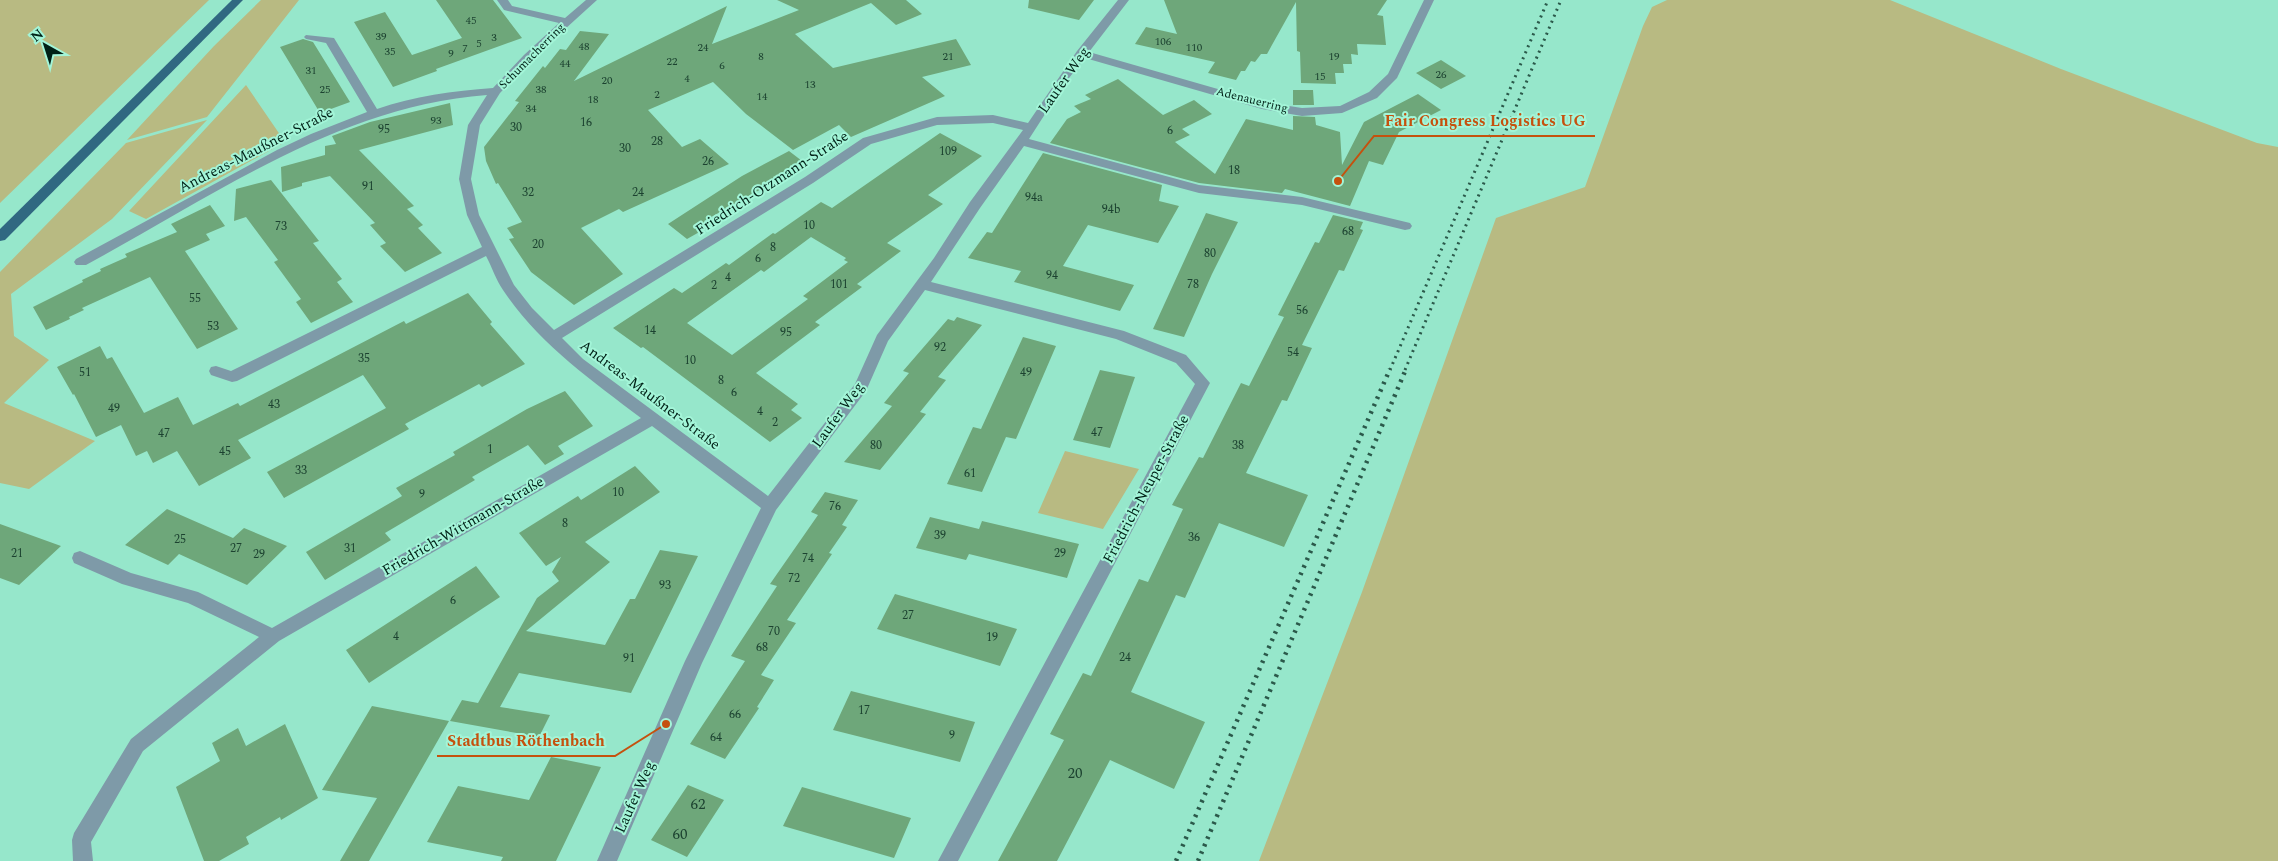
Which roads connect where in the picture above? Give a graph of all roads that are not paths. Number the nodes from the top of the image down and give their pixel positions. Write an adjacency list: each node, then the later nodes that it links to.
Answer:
1 (238, 0): 14 (main road)
2 (502, 0): 6 (street, Schumacherring)
3 (592, 0): 6 (street, Schumacherring)
4 (1124, 0): 8 (street, Laufer Weg)
5 (1429, 0): 8 (street, Adenauerring)
6 (567, 22): 9 (street, Schumacherring)
7 (310, 37): 10 (street)
8 (1081, 53): 11 (street, Laufer Weg)
9 (496, 91): 10 (street, Andreas-Maußner-Straße); 15 (street, Andreas-Maußner-Straße)
10 (374, 114): 16 (street, Andreas-Maußner-Straße)
11 (1031, 128): 12 (street, Laufer Weg); 18 (street, Friedrich-Otzmann-Straße)
12 (1021, 141): 13 (street); 17 (street, Laufer Weg)
13 (1405, 226)
14 (0, 237)
15 (488, 249): 18 (street, Andreas-Maußner-Straße); 19 (street)
16 (82, 262)
17 (922, 285): 21 (street, Laufer Weg); 26 (street, Friedrich-Neuper-Straße)
18 (552, 338): 20 (street, Andreas-Maußner-Straße)
19 (216, 371)
20 (653, 418): 21 (street, Andreas-Maußner-Straße); 23 (street, Friedrich-Wittmann-Straße)
21 (770, 506): 25 (street, Laufer Weg)
22 (80, 558): 23 (street)
23 (273, 636): 24 (street, Friedrich-Wittmann-Straße)
24 (83, 861)
25 (607, 861)
26 (948, 861)

